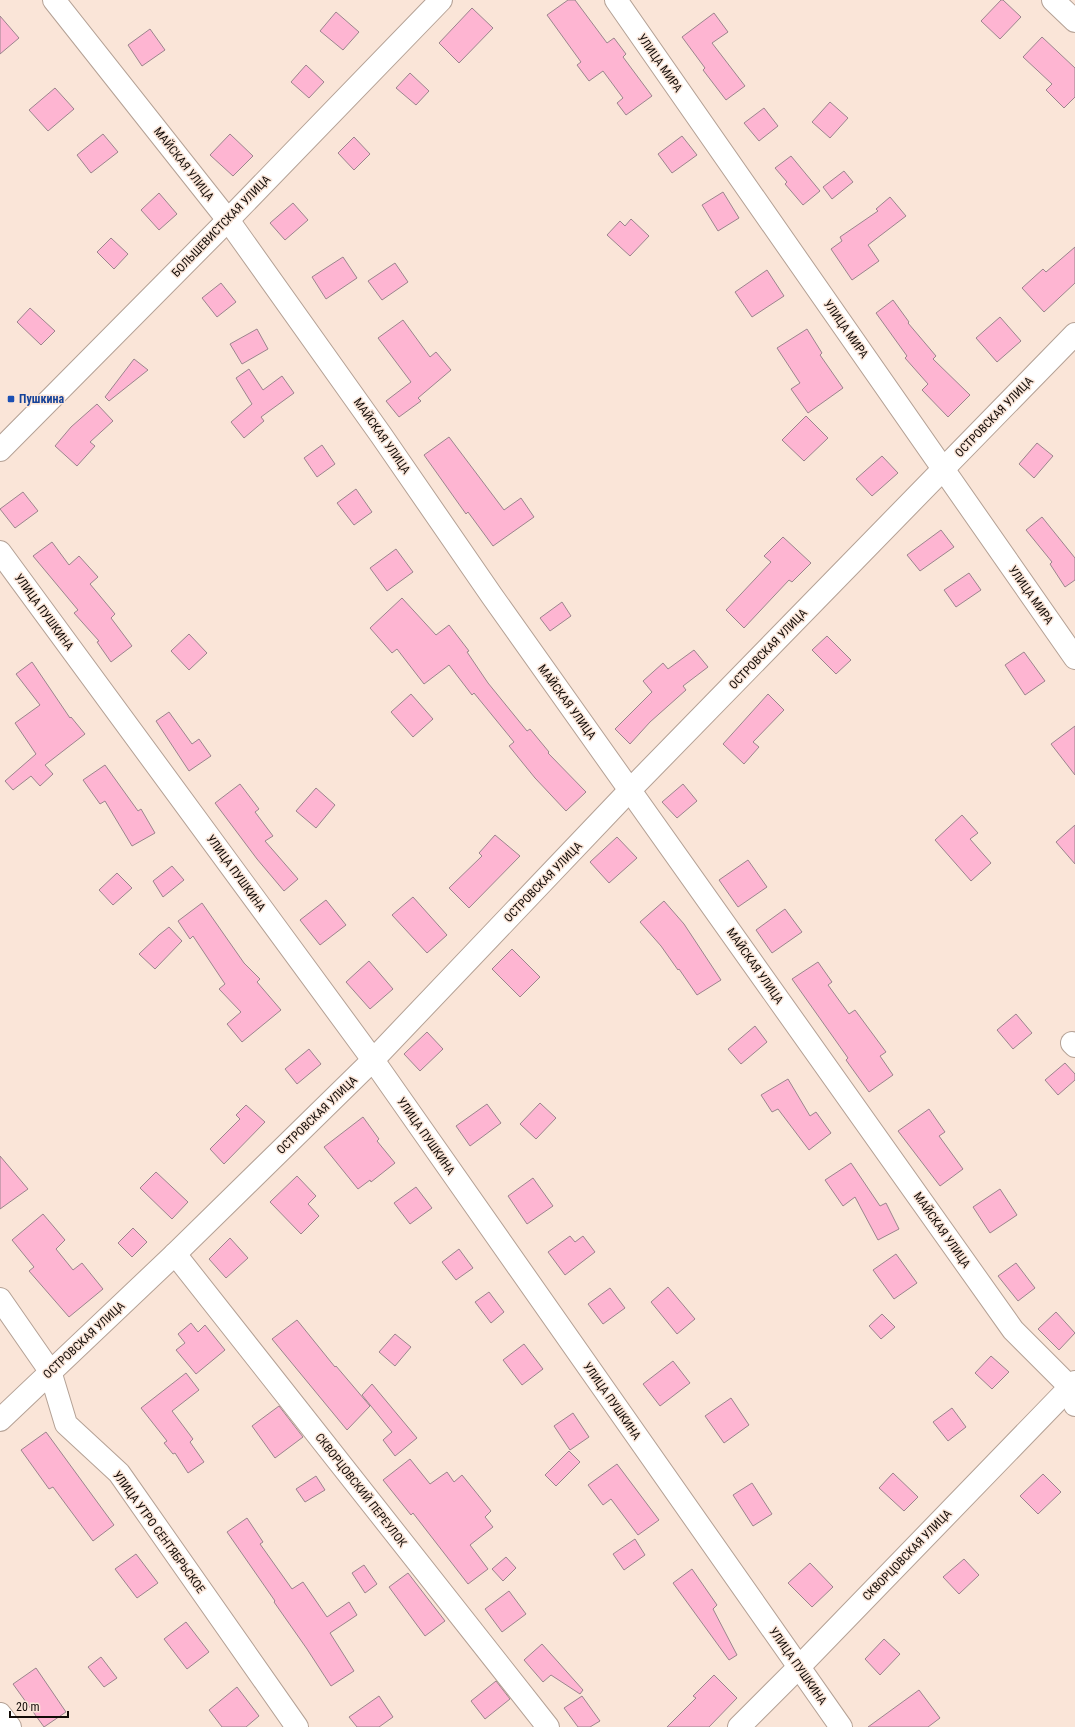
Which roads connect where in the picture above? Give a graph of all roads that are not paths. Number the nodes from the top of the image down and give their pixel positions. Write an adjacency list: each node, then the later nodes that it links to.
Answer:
1 (54, 0): 6 (street, МАЙСКАЯ УЛИЦА)
2 (441, 0): 6 (street, БОЛЬШЕВИСТСКАЯ УЛИЦА)
3 (616, 0): 9 (street, УЛИЦА МИРА)
4 (1053, 0): 5 (street)
5 (1075, 21)
6 (228, 220): 8 (street, БОЛЬШЕВИСТСКАЯ УЛИЦА); 12 (street, МАЙСКАЯ УЛИЦА)
7 (1072, 343): 9 (street, ОСТРОВСКАЯ УЛИЦА)
8 (0, 450)
9 (944, 469): 11 (street, УЛИЦА МИРА); 12 (street, ОСТРОВСКАЯ УЛИЦА)
10 (0, 552): 13 (street, УЛИЦА ПУШКИНА)
11 (1075, 658)
12 (630, 790): 13 (street, ОСТРОВСКАЯ УЛИЦА); 17 (street, МАЙСКАЯ УЛИЦА)
13 (373, 1060): 14 (street, ОСТРОВСКАЯ УЛИЦА); 19 (street, УЛИЦА ПУШКИНА)
14 (175, 1254): 16 (street, ОСТРОВСКАЯ УЛИЦА); 23 (street, СКВОРЦОВСКИЙ ПЕРЕУЛОК)
15 (0, 1299): 16 (street, УЛИЦА УТРО СЕНТЯБРЬСКОЕ)
16 (50, 1371): 18 (street, ОСТРОВСКАЯ УЛИЦА); 22 (street, УЛИЦА УТРО СЕНТЯБРЬСКОЕ)
17 (1073, 1392): 19 (street, СКВОРЦОВСКАЯ УЛИЦА)
18 (0, 1420)
19 (799, 1667): 24 (street, СКВОРЦОВСКАЯ УЛИЦА); 25 (street, УЛИЦА ПУШКИНА)
20 (0, 1714): 21 (street)
21 (10, 1727)
22 (297, 1727)
23 (548, 1727)
24 (739, 1727)
25 (841, 1727)

